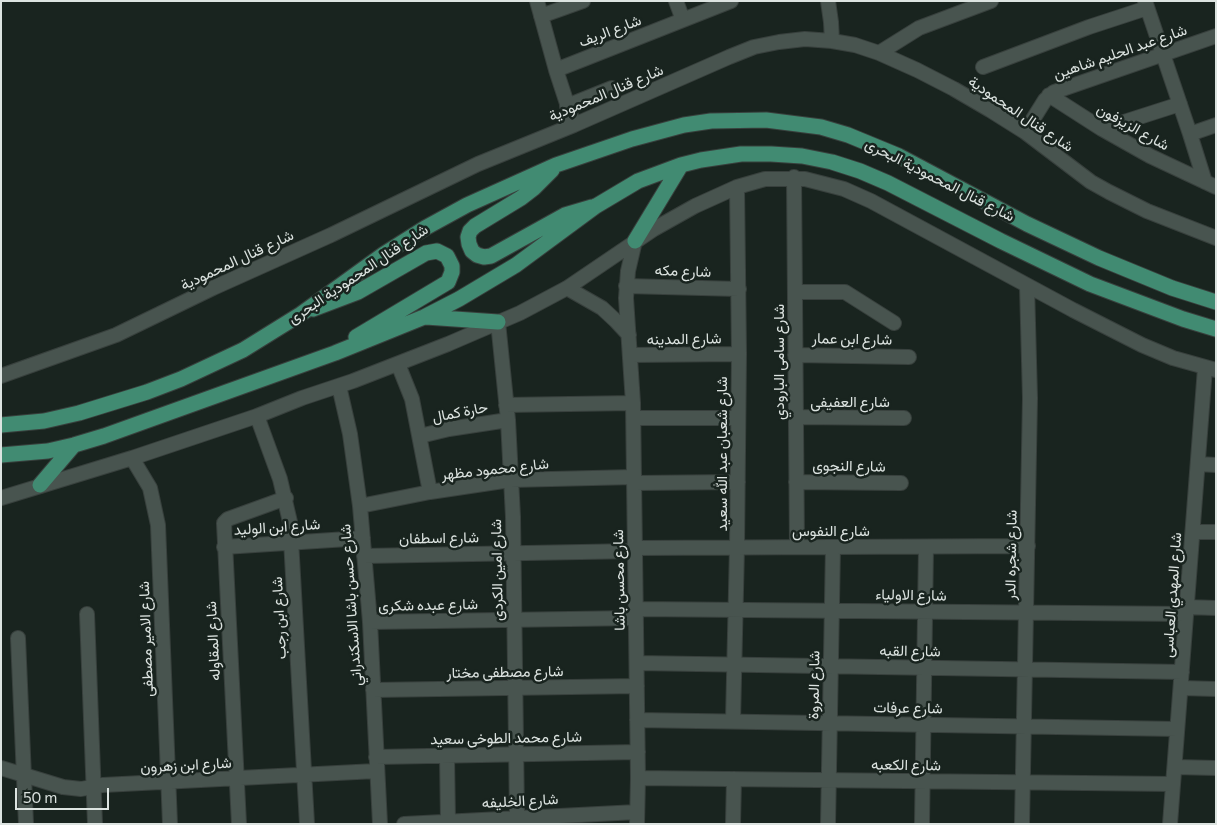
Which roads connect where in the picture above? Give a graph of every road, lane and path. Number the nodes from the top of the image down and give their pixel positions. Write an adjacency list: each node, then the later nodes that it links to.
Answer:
1 (537, 1): 9 (street)
2 (584, 1): 9 (street)
3 (676, 1): 10 (street)
4 (731, 1): 10 (street, شارع الريف)
5 (990, 1): 8 (street)
6 (829, 2): 12 (street)
7 (1146, 4): 14 (street); 15 (street)
8 (964, 5): 13 (street)
9 (541, 16): 16 (street)
10 (683, 20): 16 (street, شارع الريف)
11 (1216, 36): 14 (street, شارع عبد الحليم شاهين)
12 (832, 41): 13 (street, شارع قنال المحمودية); 21 (street, شارع قنال المحمودية)
13 (878, 53): 24 (street, شارع قنال المحمودية)
14 (1163, 54): 18 (street, شارع عبد الحليم شاهين); 19 (street)
15 (983, 67)
16 (556, 70): 20 (street)
17 (612, 88): 20 (street)
18 (1049, 95): 23 (street, شارع الزيزفون); 24 (street, شارع عبد الحليم شاهين)
19 (1180, 104): 23 (street); 25 (street)
20 (567, 106): 21 (street)
21 (574, 125): 53 (street, شارع قنال المحمودية)
22 (1216, 125): 25 (street)
23 (1102, 129): 29 (street, شارع الزيزفون)
24 (1025, 132): 32 (street, شارع قنال المحمودية)
25 (1190, 134): 29 (street)
26 (556, 165): 31 (main road); 39 (main road, شارع قنال المحمودية البحرى); 40 (main road, شارع قنال المحمودية البحرى)
27 (681, 165): 31 (main road, شارع قنال المحمودية البحرى); 33 (main road); 44 (main road, شارع قنال المحمودية البحرى)
28 (794, 178): 30 (street); 35 (street); 38 (street, شارع سامى البارودي)
29 (1210, 185)
30 (737, 187): 33 (street); 37 (street, شارع شعبان عبد الله سعيد)
31 (596, 206): 41 (main road, شارع قنال المحمودية البحرى)
32 (1216, 238)
33 (635, 241): 34 (street, شارع محسن باشا); 36 (street)
34 (626, 286): 37 (street, شارع مكه); 45 (street, شارع محسن باشا)
35 (1027, 286): 52 (street); 84 (street, شارع شجره الدر)
36 (567, 288): 42 (street); 45 (street)
37 (739, 289): 47 (street, شارع شعبان عبد الله سعيد)
38 (795, 292): 43 (street); 49 (street, شارع سامى البارودي)
39 (1216, 302)
40 (301, 314): 46 (main road); 63 (main road, شارع قنال المحمودية البحرى)
41 (424, 317): 42 (main road); 46 (main road, شارع قنال المحمودية البحرى)
42 (498, 322): 51 (street); 56 (street, شارع امين الكردى)
43 (894, 323)
44 (1216, 329)
45 (629, 335): 48 (street, شارع محسن باشا)
46 (335, 353): 65 (main road, شارع قنال المحمودية البحرى)
47 (739, 354): 48 (street, شارع المدينه); 59 (street, شارع شعبان عبد الله سعيد)
48 (630, 355): 55 (street, شارع محسن باشا)
49 (795, 355): 50 (street, شارع ابن عمار); 60 (street, شارع سامى البارودي)
50 (909, 357)
51 (398, 364): 54 (street); 64 (street)
52 (1210, 369): 68 (street, شارع المهدي العباسى)
53 (1, 376)
54 (339, 386): 57 (street); 79 (street, شارع حسن باشا الاسكندراني)
55 (633, 403): 56 (street); 58 (street, شارع محسن باشا)
56 (506, 405): 62 (street, شارع امين الكردى)
57 (257, 416): 67 (street); 78 (street, شارع ابن رجب)
58 (634, 418): 59 (street); 71 (street, شارع محسن باشا)
59 (738, 418): 72 (street, شارع شعبان عبد الله سعيد)
60 (796, 418): 61 (street, شارع العفيفى); 73 (street, شارع سامى البارودي)
61 (904, 418)
62 (508, 420): 64 (street, حارة كمال); 70 (street, شارع امين الكردى)
63 (1, 425)
64 (420, 436): 76 (street)
65 (74, 445): 66 (main road, شارع قنال المحمودية البحرى); 75 (main road)
66 (1, 455)
67 (132, 458): 75 (street); 136 (street, شارع الامير مصطفى)
68 (1198, 464): 69 (street); 80 (street, شارع المهدي العباسى)
69 (1216, 465)
70 (510, 480): 71 (street, شارع محمود مظهر); 76 (street, شارع محمود مظهر); 91 (street, شارع امين الكردى)
71 (634, 480): 72 (street, شارع محمود مظهر); 90 (street, شارع محسن باشا)
72 (738, 482): 86 (street, شارع شعبان عبد الله سعيد)
73 (796, 482): 74 (street, شارع النجوى); 87 (street, شارع سامى البارودي)
74 (901, 483)
75 (40, 485): 77 (street)
76 (430, 492): 79 (street, شارع محمود مظهر)
77 (1, 498)
78 (286, 498): 83 (street, شارع ابن رجب); 85 (street, شارع المقاوله)
79 (360, 506): 82 (street, شارع حسن باشا الاسكندراني)
80 (1193, 532): 81 (street); 96 (street, شارع المهدي العباسى)
81 (1216, 532)
82 (363, 538): 83 (street, شارع ابن الوليد); 92 (street, شارع حسن باشا الاسكندراني)
83 (291, 542): 85 (street, شارع ابن الوليد); 130 (street, شارع ابن رجب)
84 (1028, 546): 89 (street, شارع النفوس); 98 (street, شارع شجره الدر)
85 (224, 547): 131 (street, شارع المقاوله)
86 (737, 547): 87 (street, شارع النفوس); 90 (street, شارع النفوس); 94 (street, شارع شعبان عبد الله سعيد)
87 (797, 547): 88 (street, شارع النفوس)
88 (833, 547): 89 (street, شارع النفوس); 95 (street, شارع المروة)
89 (926, 547): 97 (street)
90 (635, 549): 91 (street, شارع اسطفان); 99 (street, شارع محسن باشا)
91 (514, 552): 92 (street, شارع اسطفان); 101 (street, شارع امين الكردى)
92 (364, 556): 102 (street, شارع حسن باشا الاسكندراني)
93 (1216, 608): 96 (street, شارع الاولياء)
94 (736, 610): 95 (street, شارع الاولياء); 99 (street, شارع الاولياء); 105 (street, شارع شعبان عبد الله سعيد)
95 (832, 611): 97 (street, شارع الاولياء); 106 (street, شارع المروة)
96 (1186, 611): 98 (street, شارع الاولياء); 109 (street, شارع المهدي العباسى)
97 (926, 612): 98 (street, شارع الاولياء); 107 (street)
98 (1026, 612): 108 (street, شارع شجره الدر)
99 (636, 613): 101 (street, شارع عبده شكرى); 104 (street, شارع محسن باشا)
100 (86, 614): 139 (street)
101 (515, 620): 102 (street, شارع عبده شكرى); 111 (street, شارع امين الكردى)
102 (370, 622): 114 (street, شارع حسن باشا الاسكندراني)
103 (18, 638): 129 (street)
104 (637, 663): 105 (street, شارع القبه); 110 (street, شارع محسن باشا)
105 (735, 664): 106 (street, شارع القبه); 116 (street, شارع شعبان عبد الله سعيد)
106 (831, 666): 107 (street, شارع القبه); 117 (street, شارع المروة)
107 (925, 668): 108 (street, شارع القبه); 118 (street)
108 (1025, 670): 109 (street, شارع القبه); 119 (street, شارع شجره الدر)
109 (1182, 672): 112 (street, شارع المهدي العباسى)
110 (637, 686): 111 (street, شارع مصطفى مختار); 115 (street, شارع محسن باشا)
111 (516, 688): 114 (street, شارع مصطفى مختار); 122 (street, شارع امين الكردى)
112 (1181, 688): 113 (street); 120 (street, شارع المهدي العباسى)
113 (1216, 689)
114 (373, 690): 124 (street, شارع حسن باشا الاسكندراني)
115 (637, 720): 116 (street, شارع عرفات); 121 (street, شارع محسن باشا)
116 (733, 721): 117 (street, شارع عرفات)
117 (830, 724): 118 (street, شارع عرفات); 134 (street, شارع المروة)
118 (924, 725): 119 (street, شارع عرفات); 135 (street)
119 (1024, 726): 120 (street, شارع عرفات); 137 (street, شارع شجره الدر)
120 (1178, 729): 125 (street, شارع المهدي العباسى)
121 (638, 752): 122 (street, شارع محمد الطوخى سعيد); 132 (street, شارع محسن باشا)
122 (517, 755): 123 (street, شارع محمد الطوخى سعيد); 140 (street, شارع امين الكردى)
123 (448, 756): 124 (street, شارع محمد الطوخى سعيد); 142 (street)
124 (376, 757): 128 (street, شارع حسن باشا الاسكندراني)
125 (1175, 767): 127 (street); 138 (street, شارع المهدي العباسى)
126 (1, 768): 129 (street, شارع ابن زهرون)
127 (1216, 768)
128 (376, 772): 130 (street, شارع ابن زهرون); 148 (street, شارع حسن باشا الاسكندراني)
129 (23, 774): 139 (street, شارع ابن زهرون); 143 (street)
130 (304, 775): 131 (street, شارع ابن زهرون); 147 (street, شارع ابن رجب)
131 (237, 778): 136 (street, شارع ابن زهرون); 146 (street, شارع المقاوله)
132 (638, 778): 133 (street, شارع الكعبه); 141 (street, شارع محسن باشا)
133 (734, 779): 134 (street, شارع الكعبه); 150 (street)
134 (829, 780): 135 (street, شارع الكعبه); 151 (street, شارع المروة)
135 (923, 781): 137 (street, شارع الكعبه); 152 (street)
136 (168, 782): 139 (street, شارع ابن زهرون); 145 (street, شارع الامير مصطفى)
137 (1023, 783): 138 (street, شارع الكعبه); 153 (street, شارع شجره الدر)
138 (1173, 784): 154 (street, شارع المهدي العباسى)
139 (93, 788): 144 (street)
140 (518, 817): 141 (street, شارع الخليفه); 142 (street, شارع الخليفه)
141 (637, 818)
142 (448, 821): 149 (street, شارع الخليفه)
143 (26, 824)
144 (95, 824)
145 (170, 824)
146 (239, 824)
147 (307, 824)
148 (380, 824)
149 (404, 824)
150 (733, 824)
151 (828, 824)
152 (922, 824)
153 (1022, 824)
154 (1170, 824)

